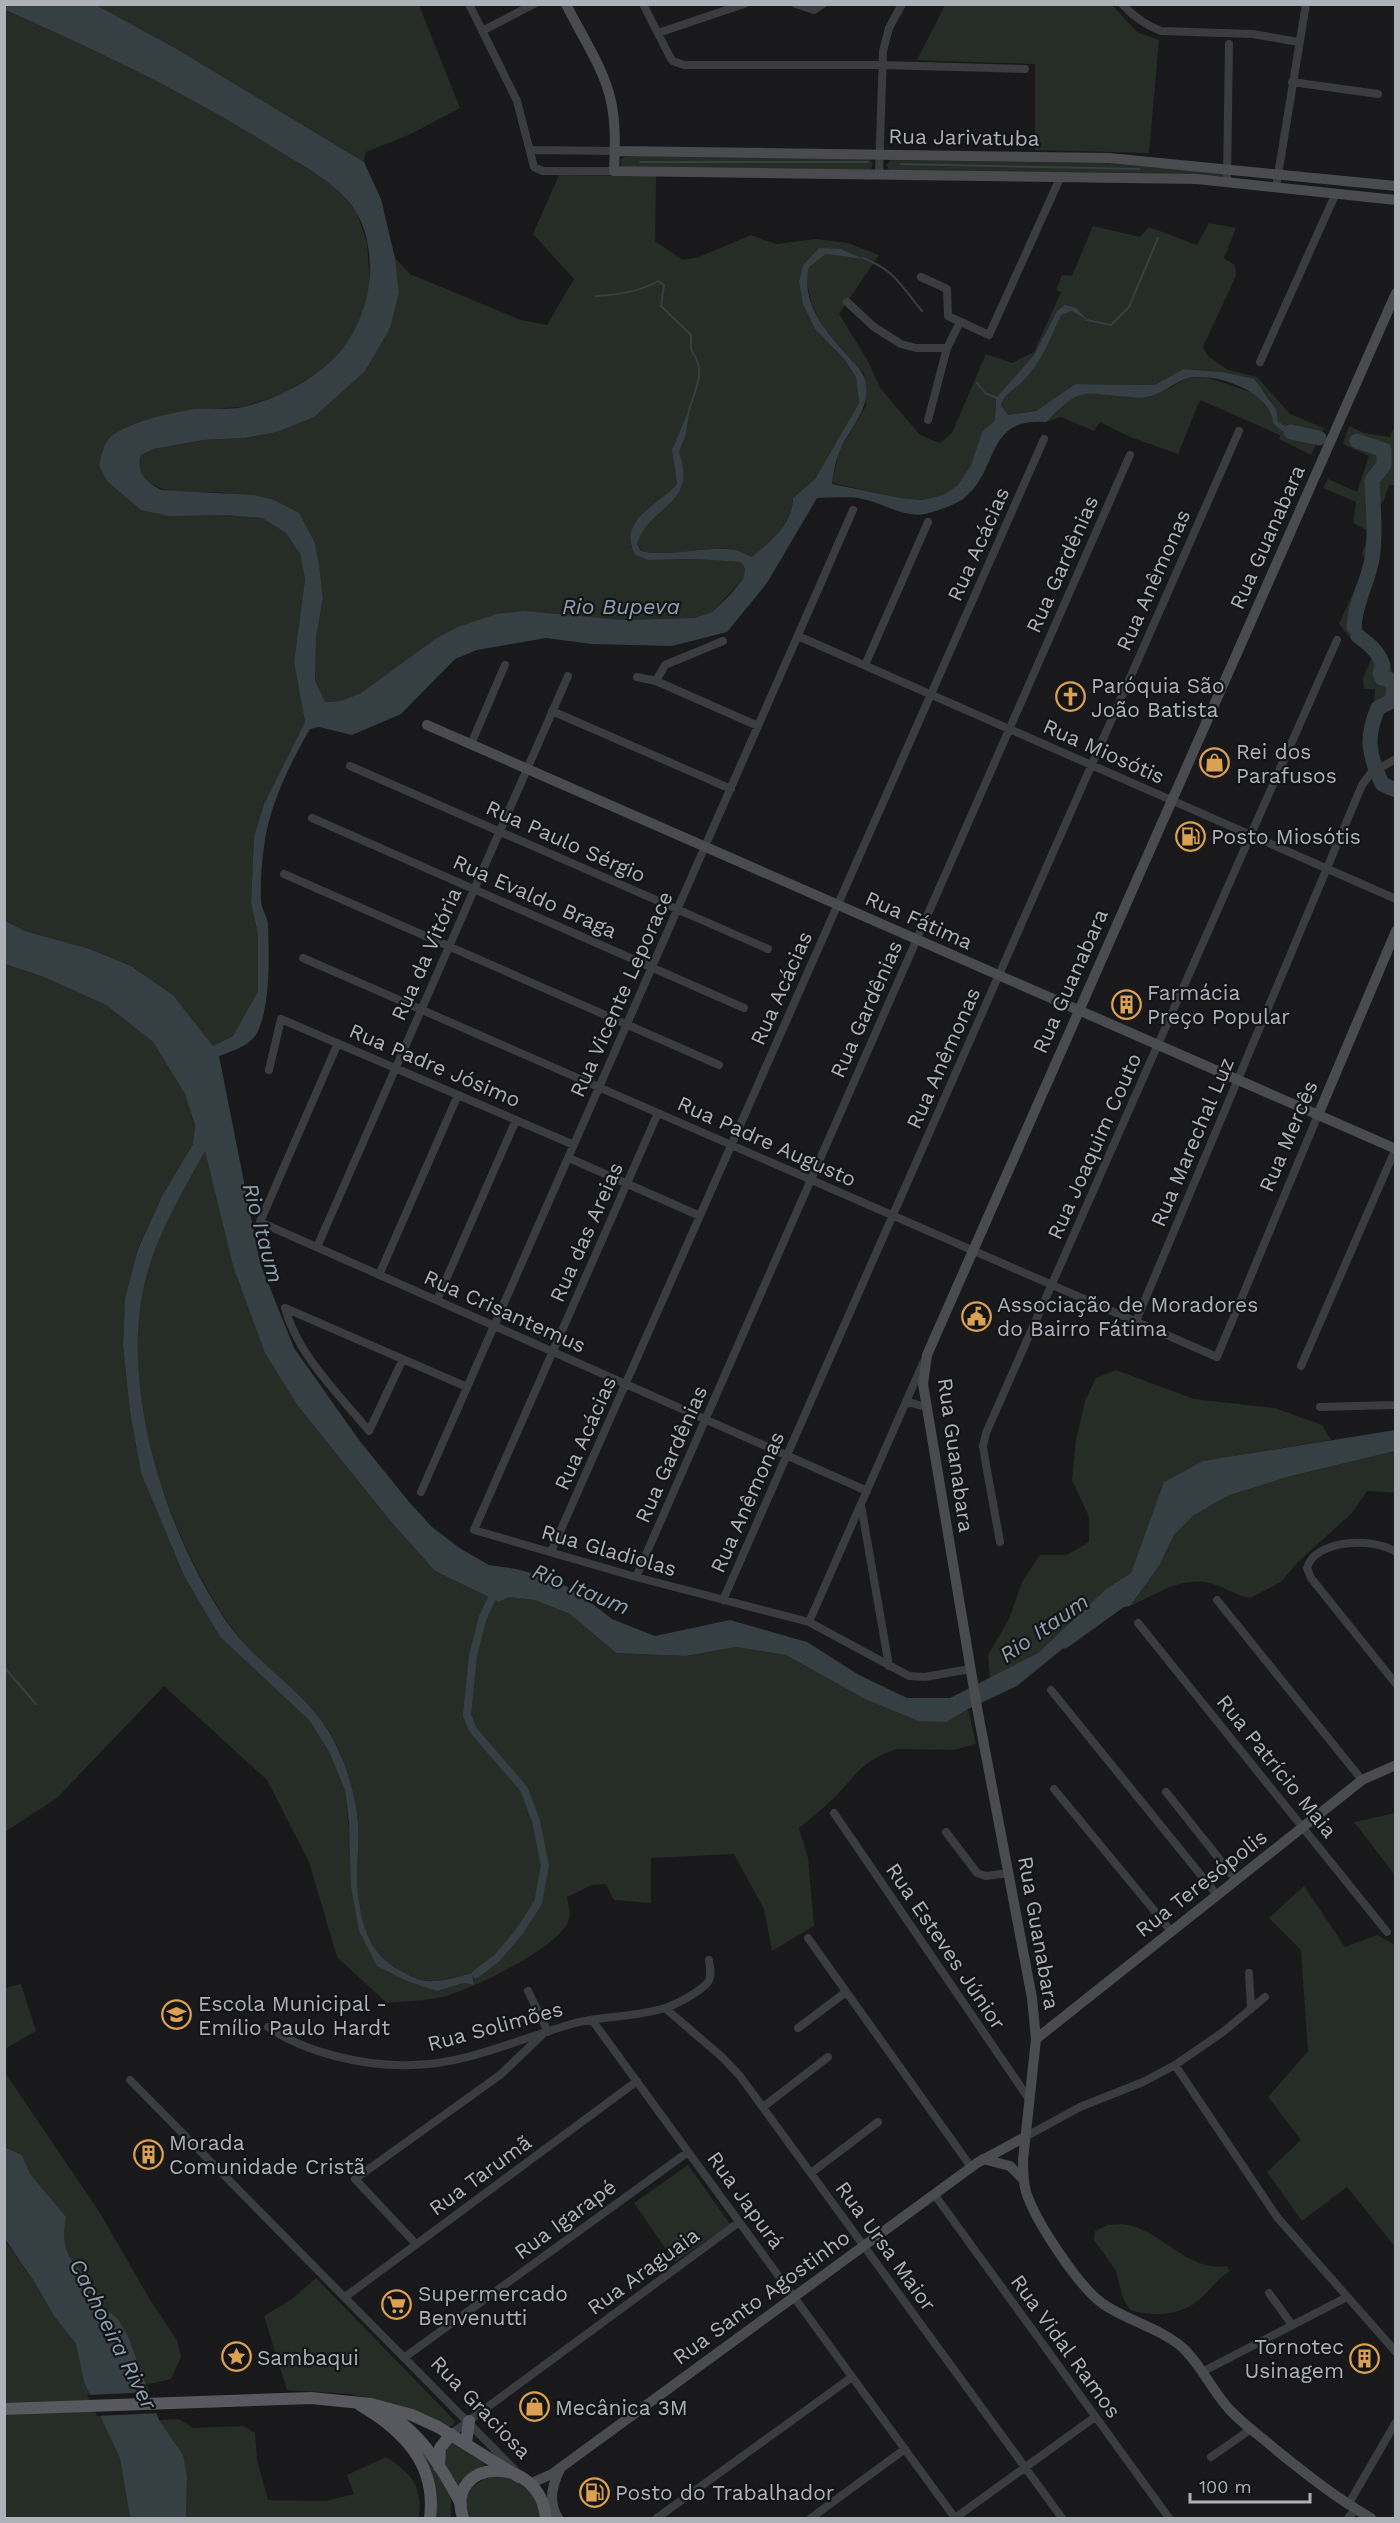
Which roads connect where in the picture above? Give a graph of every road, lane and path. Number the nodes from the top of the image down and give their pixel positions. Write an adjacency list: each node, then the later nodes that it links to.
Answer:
1 (469, 4): 13 (street)
2 (534, 4): 13 (street)
3 (566, 4): 22 (main road)
4 (643, 4): 14 (street)
5 (713, 4): 12 (street)
6 (744, 4): 12 (street)
7 (796, 4): 8 (street)
8 (823, 4)
9 (902, 4): 17 (street)
10 (1122, 4): 15 (street)
11 (1306, 4): 15 (street)
12 (718, 14): 14 (street)
13 (482, 31): 21 (street)
14 (658, 33): 17 (street)
15 (1298, 42): 19 (street)
16 (1229, 44): 24 (street)
17 (882, 65): 18 (street); 23 (street)
18 (1025, 69)
19 (1292, 82): 20 (street); 27 (street)
20 (1378, 94)
21 (530, 150): 22 (street, Rua Jarivatuba); 25 (street, Rua Jarivatuba)
22 (615, 151): 23 (main road, Rua Jarivatuba); 25 (main road)
23 (879, 155): 24 (main road, Rua Jarivatuba); 26 (street)
24 (1227, 169): 27 (main road, Rua Jarivatuba); 29 (street)
25 (614, 171): 26 (main road, Rua Jarivatuba)
26 (879, 174): 28 (main road, Rua Jarivatuba)
27 (1278, 174): 30 (main road, Rua Jarivatuba); 31 (street)
28 (1060, 176): 29 (main road, Rua Jarivatuba); 37 (street)
29 (1227, 181): 31 (main road, Rua Jarivatuba)
30 (1395, 186)
31 (1276, 187): 32 (main road, Rua Jarivatuba)
32 (1336, 194): 33 (main road, Rua Jarivatuba); 39 (street)
33 (1395, 200)
34 (921, 277): 37 (street)
35 (1395, 296): 65 (main road, Rua Guanabara)
36 (847, 302): 38 (street)
37 (960, 322): 38 (street)
38 (946, 348): 40 (street)
39 (1260, 362)
40 (928, 420)
41 (1239, 431): 61 (street, Rua Anêmonas)
42 (1044, 439): 54 (street, Rua Acácias)
43 (1130, 455): 58 (street, Rua Gardênias)
44 (854, 510): 46 (street, Rua Vicente Leporace)
45 (928, 522): 50 (street)
46 (798, 636): 50 (street, Rua Miosótis); 57 (street, Rua Vicente Leporace)
47 (1337, 640): 68 (street, Rua Joaquim Couto)
48 (723, 641): 53 (street)
49 (505, 664): 59 (street)
50 (865, 665): 54 (street, Rua Miosótis)
51 (568, 676): 55 (street, Rua da Vitória)
52 (637, 677): 53 (street)
53 (656, 681): 57 (street)
54 (931, 694): 58 (street, Rua Miosótis); 74 (street, Rua Acácias)
55 (552, 711): 63 (street, Rua da Vitória); 64 (street)
56 (427, 725): 59 (main road, Rua Fátima)
57 (758, 726): 64 (street, Rua Vicente Leporace)
58 (1009, 729): 61 (street, Rua Miosótis); 77 (street, Rua Gardênias)
59 (471, 744): 63 (main road, Rua Fátima)
60 (1395, 759): 70 (street, Rua Marechal Luz)
61 (1091, 765): 65 (street, Rua Miosótis); 82 (street, Rua Anêmonas)
62 (350, 766): 67 (street, Rua Paulo Sérgio)
63 (527, 769): 67 (street, Rua da Vitória); 69 (main road, Rua Fátima)
64 (731, 789): 69 (street, Rua Vicente Leporace)
65 (1172, 800): 68 (street, Rua Miosótis); 85 (main road, Rua Guanabara)
66 (312, 818): 72 (street, Rua Evaldo Braga)
67 (500, 831): 72 (street, Rua da Vitória); 75 (street, Rua Paulo Sérgio)
68 (1251, 836): 70 (street, Rua Miosótis); 88 (street, Rua Joaquim Couto)
69 (705, 847): 74 (main road, Rua Fátima); 75 (street, Rua Vicente Leporace)
70 (1327, 869): 73 (street, Rua Miosótis); 92 (street, Rua Marechal Luz)
71 (284, 874): 78 (street)
72 (474, 889): 78 (street, Rua da Vitória); 81 (street, Rua Evaldo Braga)
73 (1395, 899)
74 (837, 905): 77 (main road, Rua Fátima); 99 (street, Rua Acácias)
75 (678, 909): 79 (street, Rua Paulo Sérgio); 81 (street, Rua Vicente Leporace)
76 (1395, 931): 96 (main road, Rua Mercês)
77 (916, 940): 82 (main road, Rua Fátima); 102 (street, Rua Gardênias)
78 (449, 946): 84 (street, Rua da Vitória); 86 (street)
79 (768, 949)
80 (303, 958): 84 (street, Rua Padre Augusto)
81 (652, 968): 83 (street, Rua Evaldo Braga); 86 (street, Rua Vicente Leporace)
82 (999, 976): 85 (main road, Rua Fátima); 105 (street, Rua Anêmonas)
83 (744, 1008)
84 (421, 1010): 90 (street, Rua da Vitória); 93 (street, Rua Padre Augusto)
85 (1078, 1011): 88 (main road, Rua Fátima); 107 (main road, Rua Guanabara)
86 (627, 1025): 89 (street); 93 (street, Rua Vicente Leporace)
87 (338, 1042): 90 (street, Rua Padre Jósimo); 91 (street, Rua Padre Jósimo); 106 (street, Rua Crisantemus)
88 (1158, 1046): 92 (main road, Rua Fátima); 109 (street, Rua Joaquim Couto)
89 (719, 1065)
90 (396, 1068): 94 (street, Rua Padre Jósimo); 106 (street, Rua da Vitória)
91 (269, 1070)
92 (1238, 1080): 96 (main road, Rua Fátima); 111 (street, Rua Marechal Luz)
93 (599, 1087): 95 (street, Rua Padre Augusto); 98 (street, Rua Vicente Leporace)
94 (458, 1095): 97 (street, Rua Padre Jósimo); 108 (street)
95 (658, 1113): 99 (street, Rua Padre Augusto); 103 (street, Rua das Areias)
96 (1318, 1115): 100 (main road, Rua Fátima); 115 (street, Rua Mercês)
97 (516, 1120): 98 (street, Rua Padre Jósimo); 110 (street)
98 (574, 1145): 101 (street, Rua Vicente Leporace)
99 (732, 1145): 102 (street, Rua Padre Augusto); 104 (street, Rua Acácias)
100 (1395, 1149): 117 (street)
101 (568, 1158): 103 (street); 112 (street, Rua Vicente Leporace)
102 (811, 1180): 105 (street, Rua Padre Augusto); 124 (street, Rua Gardênias)
103 (627, 1184): 104 (street); 113 (street, Rua das Areias)
104 (700, 1215): 118 (street, Rua Acácias)
105 (893, 1215): 107 (street, Rua Padre Augusto); 125 (street, Rua Anêmonas)
106 (317, 1247): 108 (street, Rua Crisantemus)
107 (973, 1250): 109 (street, Rua Padre Augusto); 114 (main road, Rua Guanabara)
108 (379, 1275): 110 (street, Rua Crisantemus)
109 (1052, 1285): 111 (street, Rua Padre Augusto); 130 (street, Rua Joaquim Couto)
110 (437, 1300): 112 (street, Rua Crisantemus)
111 (1136, 1321): 115 (street, Rua Padre Augusto)
112 (495, 1326): 113 (street, Rua Crisantemus); 119 (street, Rua Vicente Leporace)
113 (553, 1352): 118 (street, Rua Crisantemus); 129 (street, Rua das Areias)
114 (927, 1355): 120 (street); 122 (main road, Rua Guanabara)
115 (1217, 1356)
116 (403, 1359): 116 (street); 119 (street)
117 (1301, 1366)
118 (626, 1384): 124 (street, Rua Crisantemus); 131 (street, Rua Acácias)
119 (467, 1387): 127 (street, Rua Vicente Leporace)
120 (905, 1404): 122 (street); 126 (street)
121 (1395, 1405): 123 (street)
122 (925, 1407): 139 (main road, Rua Guanabara)
123 (1320, 1407)
124 (705, 1419): 125 (street, Rua Crisantemus); 133 (street, Rua Gardênias)
125 (787, 1456): 126 (street, Rua Crisantemus); 134 (street, Rua Anêmonas)
126 (867, 1491): 128 (street)
127 (421, 1492)
128 (861, 1504): 136 (street); 138 (street)
129 (474, 1530): 131 (street, Rua Gladiolas)
130 (1000, 1542)
131 (551, 1552): 133 (street, Rua Gladiolas)
132 (1395, 1552): 140 (street)
133 (636, 1577): 134 (street, Rua Gladiolas)
134 (723, 1600): 136 (street, Rua Gladiolas)
135 (1217, 1600): 143 (street)
136 (809, 1622): 138 (street, Rua Gladiolas)
137 (1138, 1623): 147 (street, Rua Patrício Maia)
138 (889, 1666): 139 (street, Rua Gladiolas)
139 (971, 1673): 149 (main road, Rua Guanabara)
140 (1395, 1684)
141 (1050, 1690): 151 (street)
142 (1395, 1765): 143 (main road, Rua Teresópolis)
143 (1362, 1780): 147 (main road, Rua Teresópolis)
144 (1054, 1789): 152 (street)
145 (1166, 1792): 150 (street)
146 (834, 1813): 171 (street, Rua Esteves Júnior)
147 (1303, 1827): 150 (main road, Rua Teresópolis); 153 (street, Rua Patrício Maia)
148 (946, 1832): 149 (street)
149 (1009, 1873): 166 (main road, Rua Guanabara)
150 (1236, 1880): 151 (main road, Rua Teresópolis)
151 (1217, 1895): 152 (main road, Rua Teresópolis)
152 (1171, 1931): 166 (main road, Rua Teresópolis)
153 (1387, 1932)
154 (808, 1938): 158 (street)
155 (709, 1960): 160 (street, Rua Solimões)
156 (1249, 1973): 161 (street)
157 (528, 1991): 165 (street)
158 (846, 1992): 164 (street); 177 (street)
159 (1265, 1997): 161 (street, Rua Santo Agostinho)
160 (666, 2008): 162 (street, Rua Solimões); 172 (street, Rua Ursa Maior)
161 (1251, 2009): 168 (street, Rua Santo Agostinho)
162 (592, 2020): 165 (street, Rua Solimões); 170 (street, Rua Japurá)
163 (268, 2027): 165 (street, Rua Solimões)
164 (798, 2028)
165 (546, 2033): 182 (street)
166 (1035, 2039): 171 (main road, Rua Guanabara)
167 (828, 2057): 172 (street)
168 (1175, 2065): 174 (street, Rua Santo Agostinho); 187 (street)
169 (130, 2080): 185 (street, Rua Graciosa)
170 (637, 2081): 175 (street, Rua Japurá); 182 (street, Rua Tarumã)
171 (1029, 2099): 174 (main road, Rua Guanabara)
172 (763, 2107): 178 (street, Rua Ursa Maior)
173 (878, 2122): 178 (street)
174 (1025, 2137): 176 (main road, Rua Santo Agostinho); 179 (main road, Rua Guanabara)
175 (688, 2151): 181 (street, Rua Japurá); 190 (street, Rua Igarapé)
176 (984, 2159): 177 (main road, Rua Santo Agostinho); 179 (main road)
177 (971, 2167): 180 (main road, Rua Santo Agostinho)
178 (810, 2173): 183 (street, Rua Ursa Maior)
179 (1023, 2180): 191 (main road, Rua Guanabara)
180 (934, 2194): 183 (main road, Rua Santo Agostinho); 196 (street, Rua Vidal Ramos)
181 (739, 2222): 186 (street, Rua Japurá); 197 (street, Rua Araguaia)
182 (416, 2244): 185 (street, Rua Tarumã)
183 (863, 2246): 186 (main road, Rua Santo Agostinho); 206 (street, Rua Ursa Maior)
184 (1269, 2293): 188 (street)
185 (345, 2297): 190 (street, Rua Graciosa)
186 (794, 2297): 192 (street, Rua Japurá); 204 (main road, Rua Santo Agostinho)
187 (1347, 2297): 188 (street); 189 (street)
188 (1292, 2325): 191 (street)
189 (1395, 2352)
190 (405, 2357): 197 (street, Rua Graciosa)
191 (1202, 2372): 199 (main road, Rua Guanabara)
192 (852, 2377): 202 (street, Rua Japurá); 212 (street)
193 (346, 2401): 194 (main road); 195 (main road); 200 (main road)
194 (360, 2405): 205 (main road); 211 (main road)
195 (4, 2409)
196 (1095, 2417): 206 (street); 216 (street, Rua Vidal Ramos)
197 (469, 2421): 200 (street, Rua Araguaia); 201 (main road); 207 (street, Rua Graciosa)
198 (1395, 2422): 208 (street)
199 (1251, 2429): 203 (street); 208 (main road, Rua Guanabara)
200 (451, 2434): 201 (main road); 205 (main road)
201 (466, 2443): 207 (main road)
202 (905, 2450): 213 (street); 214 (street, Rua Japurá)
203 (1211, 2457)
204 (562, 2466): 207 (main road, Rua Santo Agostinho); 210 (main road)
205 (439, 2468): 209 (main road)
206 (1025, 2468): 214 (street); 215 (street, Rua Ursa Maior)
207 (524, 2480): 209 (main road); 210 (main road)
208 (1352, 2507): 217 (street); 218 (main road, Rua Guanabara)
209 (460, 2512)
210 (554, 2516)
211 (430, 2518)
212 (657, 2518)
213 (811, 2518)
214 (955, 2518)
215 (1062, 2518)
216 (1169, 2518)
217 (1348, 2518)
218 (1371, 2518)

